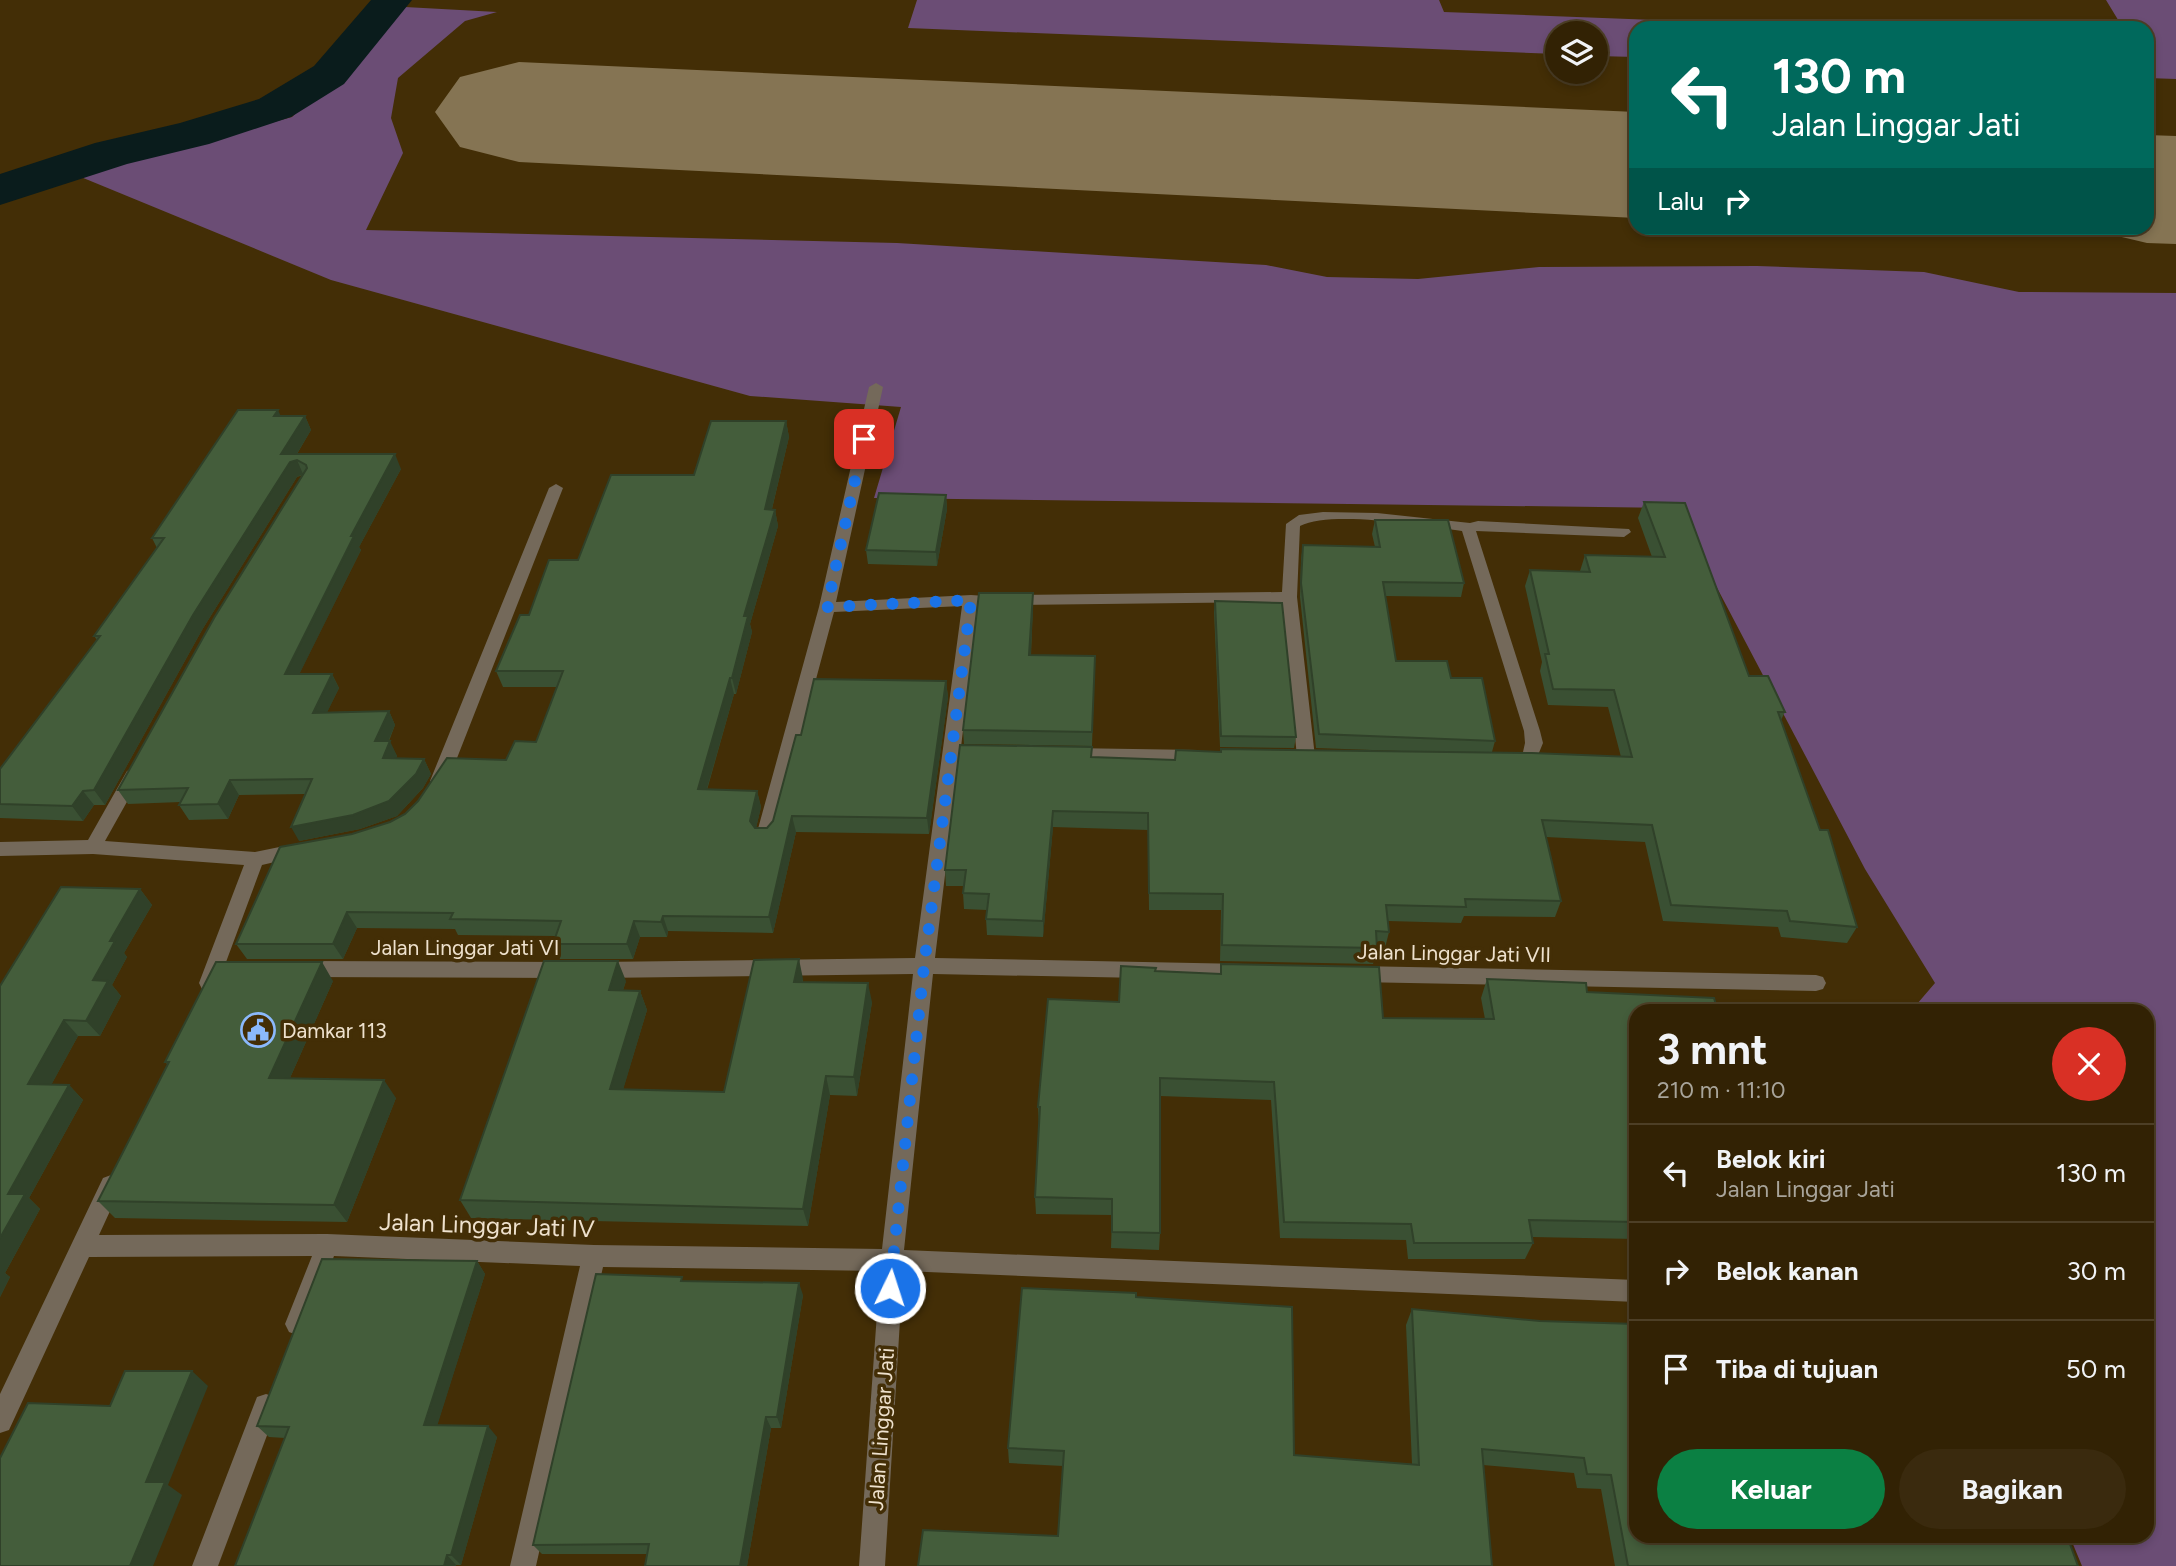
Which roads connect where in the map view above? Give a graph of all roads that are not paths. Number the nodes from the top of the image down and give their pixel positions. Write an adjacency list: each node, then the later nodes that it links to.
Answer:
1 (876, 387): 7 (street)
2 (556, 488): 15 (street)
3 (1470, 528): 4 (street); 5 (street); 14 (street)
4 (1624, 532)
5 (1289, 597): 6 (street); 12 (street)
6 (971, 600): 7 (street); 8 (street, Jalan Linggar Jati)
7 (827, 607): 16 (street)
8 (952, 753): 9 (street); 21 (street, Jalan Linggar Jati)
9 (993, 753)
10 (1048, 754): 11 (street)
11 (1211, 756)
12 (1306, 757)
13 (139, 763): 17 (street)
14 (1499, 764)
15 (432, 794)
16 (765, 836)
17 (93, 847): 19 (street); 20 (street)
18 (316, 847): 20 (street)
19 (0, 849)
20 (255, 859): 26 (street)
21 (924, 966): 22 (street, Jalan Linggar Jati VI); 23 (street); 31 (street, Jalan Linggar Jati)
22 (285, 969)
23 (1258, 972)
24 (1342, 974): 25 (street, Jalan Linggar Jati VII)
25 (1816, 983)
26 (198, 1007)
27 (118, 1171): 29 (street)
28 (327, 1245): 29 (street, Jalan Linggar Jati IV); 30 (street, Jalan Linggar Jati IV); 33 (street)
29 (81, 1246): 35 (street)
30 (594, 1256): 31 (street, Jalan Linggar Jati IV); 37 (street)
31 (891, 1260): 32 (street, Jalan Linggar Jati IV); 38 (street, Jalan Linggar Jati)
32 (1629, 1291)
33 (288, 1348)
34 (274, 1386): 36 (street)
35 (0, 1421)
36 (205, 1566)
37 (523, 1566)
38 (872, 1566)

